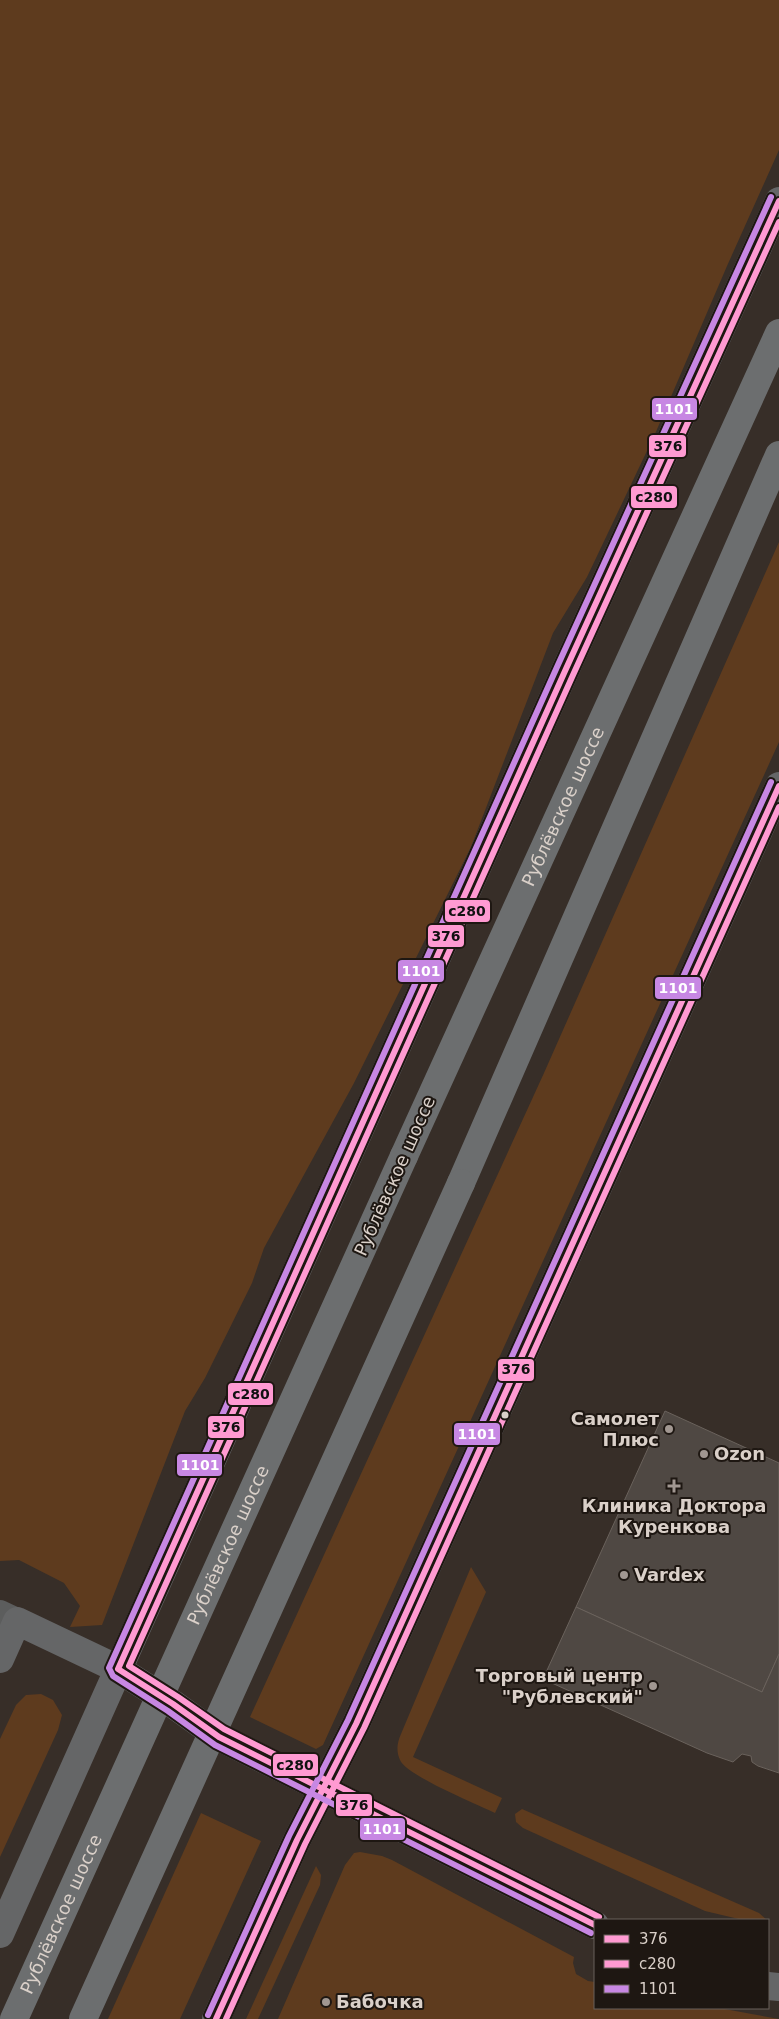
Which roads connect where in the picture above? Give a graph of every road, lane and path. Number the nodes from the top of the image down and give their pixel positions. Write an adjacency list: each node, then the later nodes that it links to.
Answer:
1 (779, 201): 7 (main road)
2 (779, 333): 11 (main road, Рублёвское шоссе, bridge)
3 (779, 455): 12 (main road, bridge)
4 (779, 786): 8 (main road)
5 (9, 1617): 6 (main road); 7 (main road)
6 (0, 1660)
7 (118, 1669): 8 (main road); 10 (main road)
8 (323, 1790): 9 (main road); 13 (main road)
9 (594, 1925)
10 (0, 1934)
11 (14, 2019)
12 (83, 2019)
13 (216, 2019)

